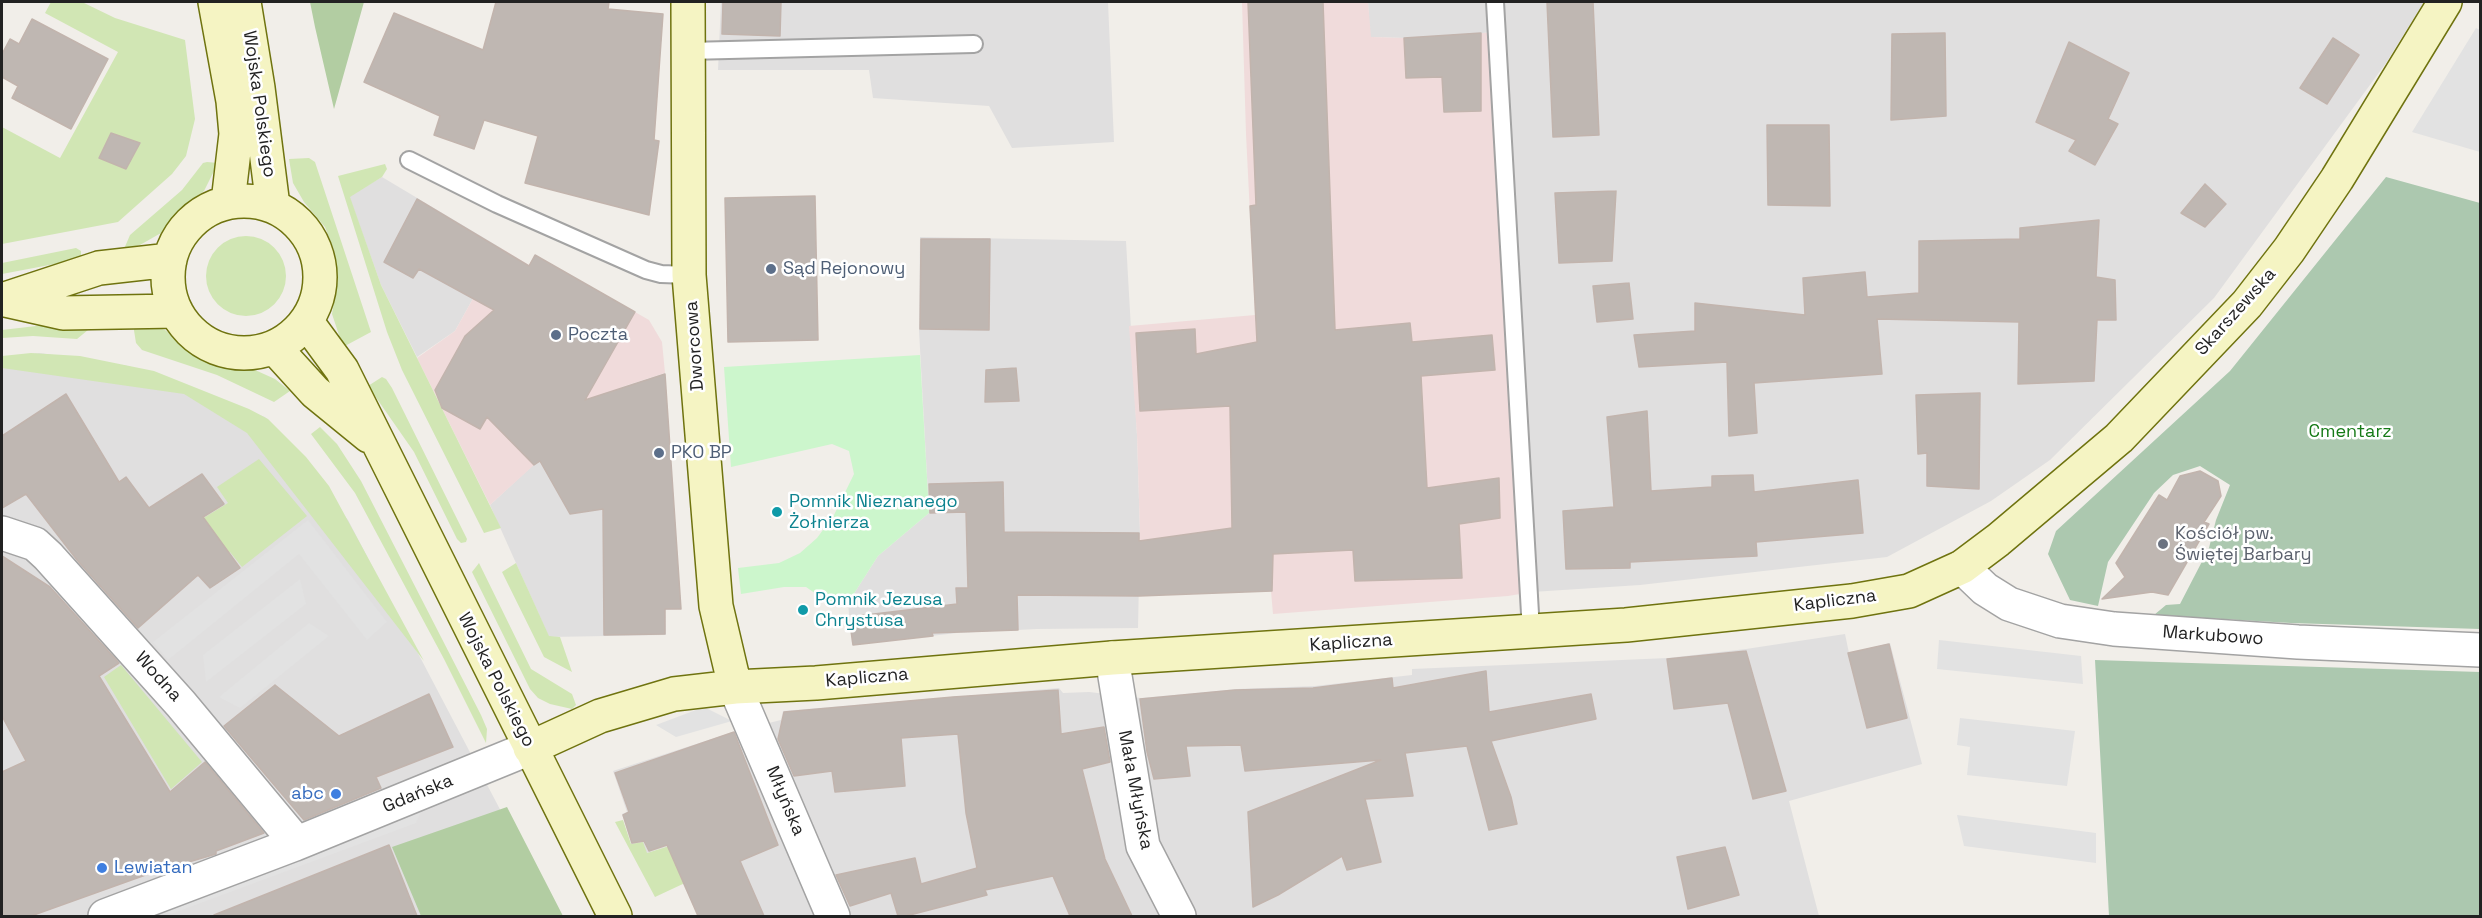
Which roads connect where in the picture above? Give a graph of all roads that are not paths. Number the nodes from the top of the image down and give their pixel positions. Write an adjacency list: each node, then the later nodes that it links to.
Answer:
1 (215, 2): 9 (street, Wojska Polskiego)
2 (244, 2): 10 (street, Wojska Polskiego)
3 (688, 2): 7 (street, Dworcowa)
4 (1495, 2): 20 (lane)
5 (2445, 2): 19 (street, Skarszewska)
6 (974, 44): 7 (lane)
7 (688, 51): 12 (street, Dworcowa)
8 (409, 160): 12 (lane)
9 (228, 202): 10 (street); 11 (street)
10 (273, 206): 15 (street)
11 (170, 260): 13 (street); 14 (street)
12 (689, 275): 23 (street, Dworcowa)
13 (3, 300): 14 (street)
14 (176, 311): 16 (street)
15 (306, 321): 16 (street); 17 (street, Wojska Polskiego)
16 (274, 347): 17 (street, Wojska Polskiego)
17 (377, 443): 24 (street, Wojska Polskiego)
18 (2, 533): 25 (street, Wodna)
19 (1962, 567): 20 (street, Kapliczna); 21 (street, Markubowo)
20 (1531, 631): 22 (street, Kapliczna)
21 (2481, 650)
22 (1112, 658): 23 (street, Kapliczna); 29 (street, Mała Młyńska)
23 (735, 687): 24 (street, Gdańska); 28 (street, Młyńska)
24 (530, 748): 25 (street, Gdańska); 27 (street, Wojska Polskiego)
25 (295, 844): 26 (street, Gdańska)
26 (105, 916)
27 (615, 916)
28 (833, 916)
29 (1179, 916)

